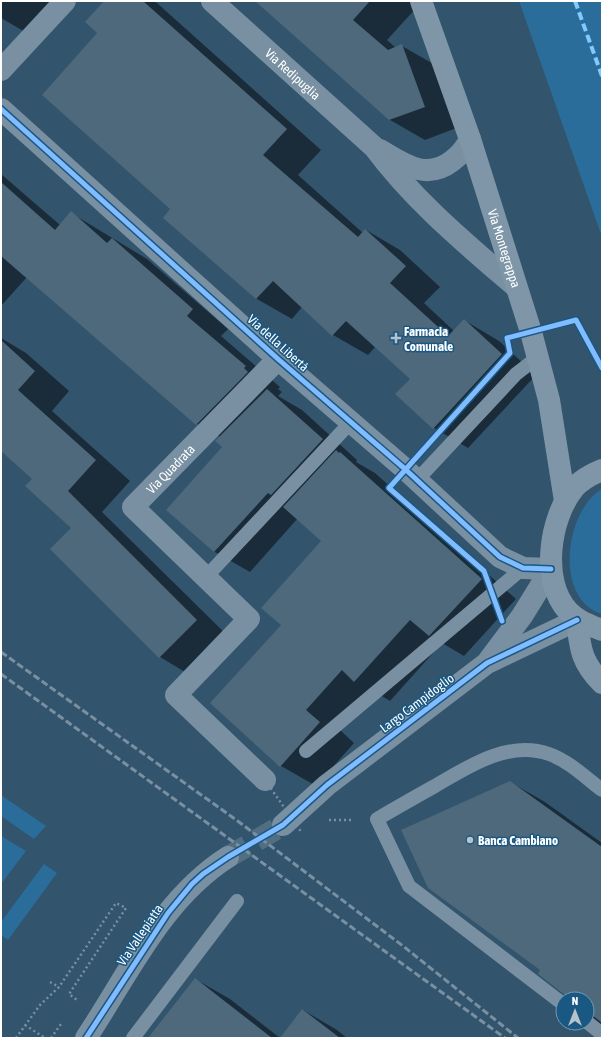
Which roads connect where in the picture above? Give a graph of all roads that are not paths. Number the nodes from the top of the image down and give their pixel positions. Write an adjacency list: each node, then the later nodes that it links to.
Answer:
1 (65, 1): 4 (street)
2 (212, 1): 7 (street, Via Redipuglia)
3 (421, 1): 6 (main road, Via Montegrappa)
4 (1, 70)
5 (1, 109): 10 (street, Via della Libertà)
6 (470, 139): 7 (street, Via Redipuglia); 8 (main road, Via Montegrappa)
7 (374, 147): 8 (street, Via Redipuglia)
8 (516, 287): 9 (main road, Via Montegrappa)
9 (538, 357): 13 (lane); 14 (main road, Via Montegrappa)
10 (278, 359): 11 (street, Via della Libertà); 17 (street, Via Quadrata)
11 (350, 423): 13 (street, Via della Libertà); 17 (lane)
12 (602, 470): 14 (main road, Largo Campidoglio)
13 (417, 480): 15 (street, Via della Libertà)
14 (565, 501): 16 (main road, Largo Campidoglio)
15 (523, 568): 16 (street, Via della Libertà); 22 (lane)
16 (551, 569): 18 (main road, Largo Campidoglio); 20 (street, Largo Campidoglio)
17 (206, 577): 23 (street, Via Quadrata)
18 (577, 620): 19 (main road, Largo Campidoglio); 20 (street, Largo Campidoglio); 21 (main road)
19 (602, 630)
20 (488, 663): 25 (street, Largo Campidoglio)
21 (602, 682)
22 (306, 751)
23 (264, 780)
24 (602, 790): 28 (lane)
25 (293, 829)
26 (228, 857): 29 (street, Via Vallepiatta)
27 (237, 901): 30 (lane)
28 (555, 998)
29 (86, 1038)
30 (133, 1038)

